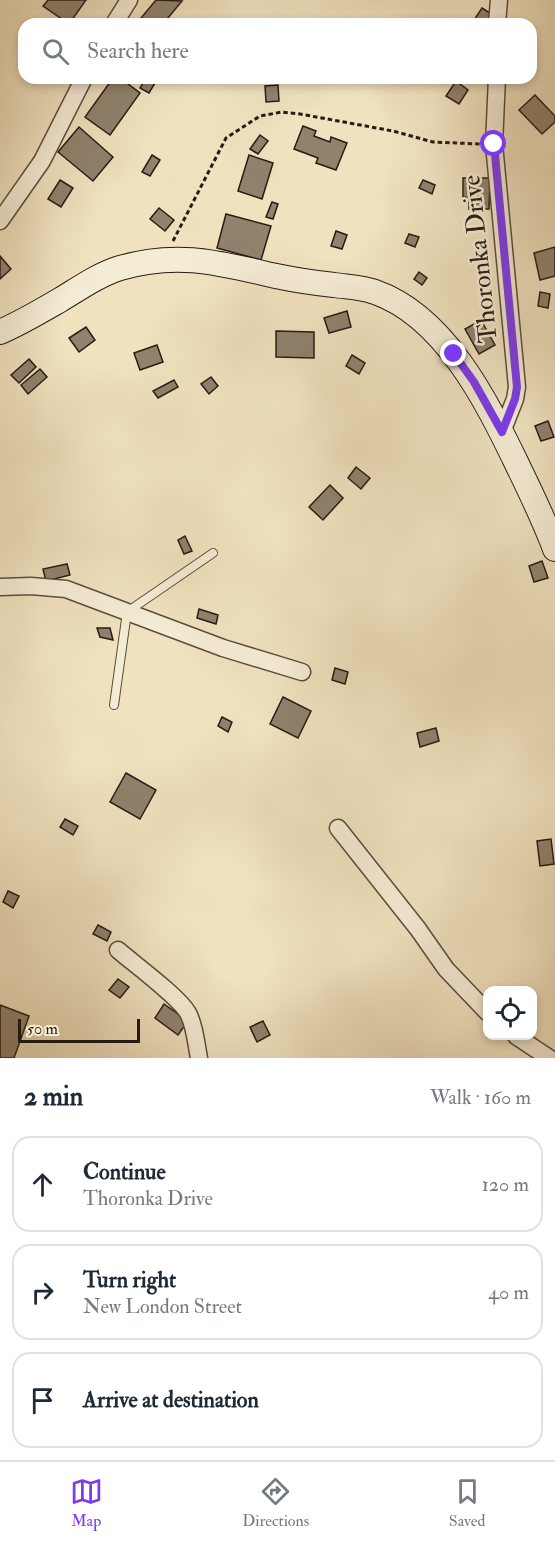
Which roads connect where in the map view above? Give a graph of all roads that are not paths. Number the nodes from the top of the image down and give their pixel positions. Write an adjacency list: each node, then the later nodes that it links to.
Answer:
1 (129, 0): 3 (street)
2 (499, 0): 4 (street)
3 (118, 18)
4 (498, 18)
5 (81, 84): 7 (street)
6 (497, 84): 9 (street, Thoronka Drive)
7 (0, 221)
8 (0, 332): 9 (street)
9 (502, 432): 10 (street)
10 (555, 549)
11 (213, 553): 13 (lane)
12 (0, 587): 13 (street)
13 (127, 612): 14 (street); 15 (lane)
14 (302, 672)
15 (114, 705)
16 (338, 828): 18 (street)
17 (118, 950): 20 (street)
18 (483, 1008)
19 (523, 1040): 21 (street)
20 (199, 1058)
21 (549, 1058)

